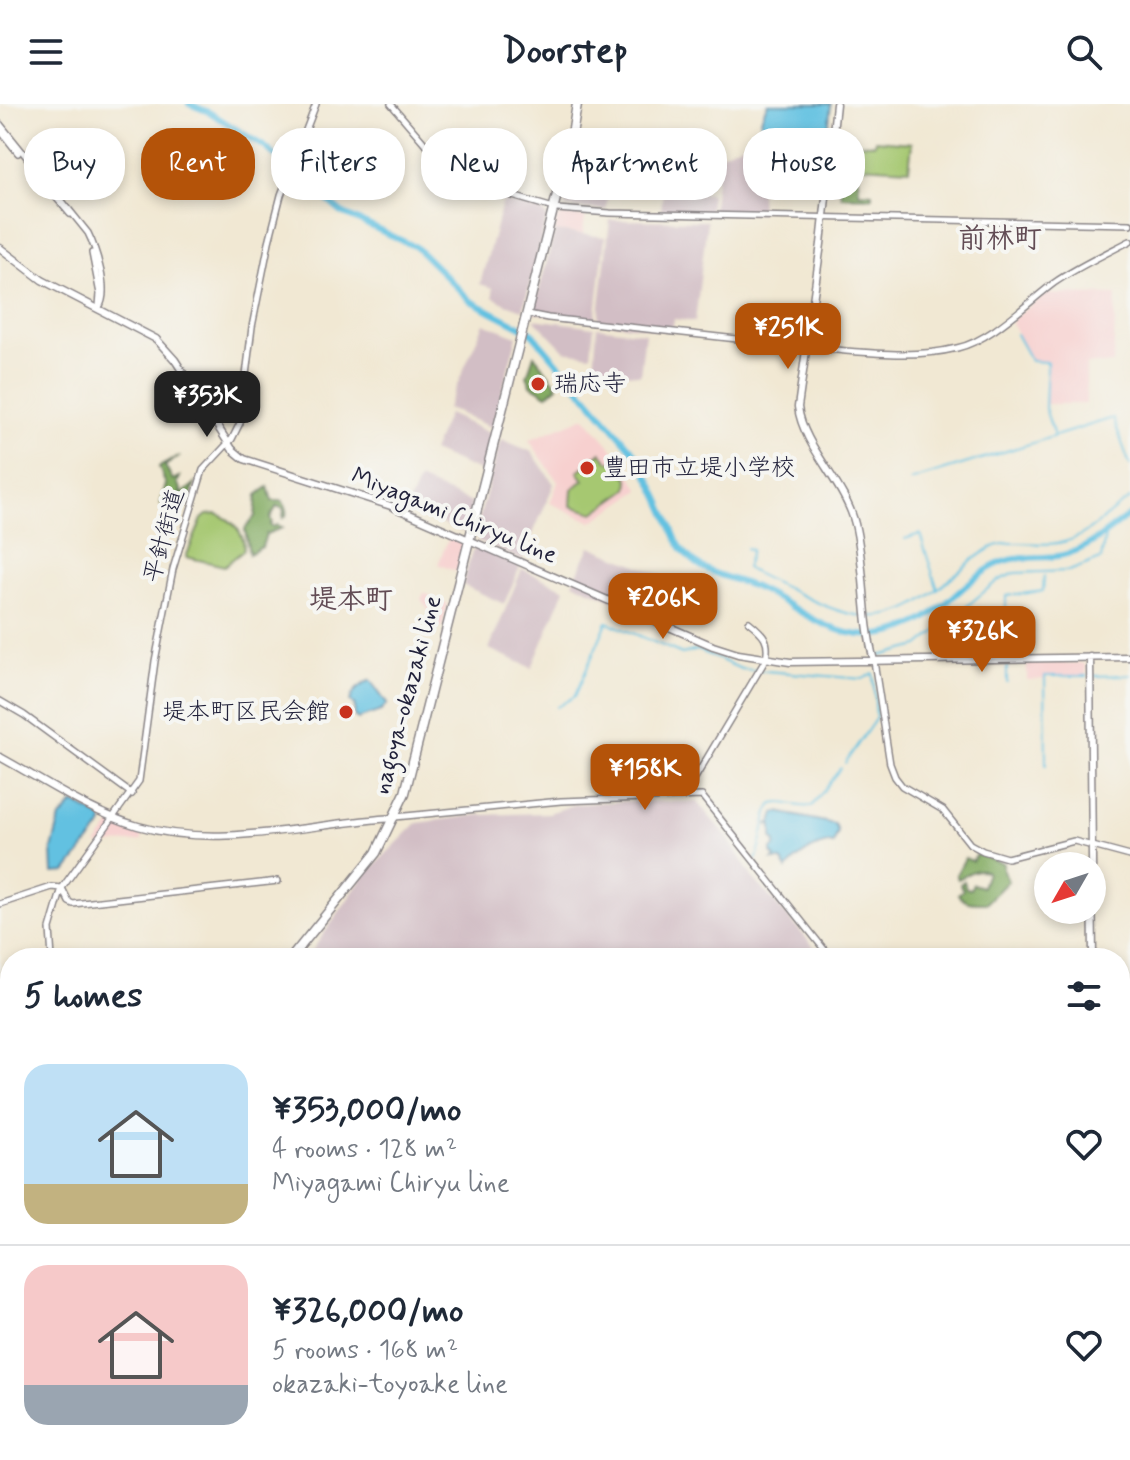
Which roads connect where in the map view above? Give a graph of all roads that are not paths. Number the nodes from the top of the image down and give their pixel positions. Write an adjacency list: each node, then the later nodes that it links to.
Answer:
1 (316, 104): 14 (street, 平針街道)
2 (391, 104): 6 (street)
3 (579, 104): 6 (main road, nagoya-okazaki line)
4 (836, 104): 7 (main road)
5 (0, 127): 11 (street)
6 (555, 208): 7 (street); 12 (main road, nagoya-okazaki line)
7 (824, 217): 8 (street); 13 (main road)
8 (1130, 224)
9 (1130, 241): 13 (street)
10 (0, 248): 11 (main road, Miyagami Chiryu line)
11 (99, 307): 14 (main road, Miyagami Chiryu line)
12 (528, 317): 13 (street); 15 (main road, nagoya-okazaki line)
13 (807, 346): 20 (main road)
14 (228, 443): 15 (main road, Miyagami Chiryu line); 23 (street, 平針街道)
15 (471, 540): 19 (main road, Miyagami Chiryu line); 26 (main road, nagoya-okazaki line)
16 (749, 622): 19 (street)
17 (1090, 657): 18 (main road); 20 (main road, Miyagami Chiryu line); 27 (main road)
18 (1130, 657)
19 (766, 659): 20 (main road, Miyagami Chiryu line); 24 (street)
20 (874, 661): 27 (street)
21 (0, 701): 23 (street)
22 (0, 757): 25 (main road)
23 (132, 794): 25 (street, 平針街道)
24 (684, 796): 26 (street); 34 (street)
25 (114, 817): 26 (main road); 30 (street, 平針街道)
26 (395, 817): 33 (main road, nagoya-okazaki line)
27 (1092, 845): 28 (street); 35 (main road)
28 (1130, 856)
29 (278, 881): 30 (street)
30 (62, 888): 31 (street); 32 (street, 平針街道)
31 (0, 904)
32 (51, 948)
33 (299, 948)
34 (823, 948)
35 (1093, 948)

